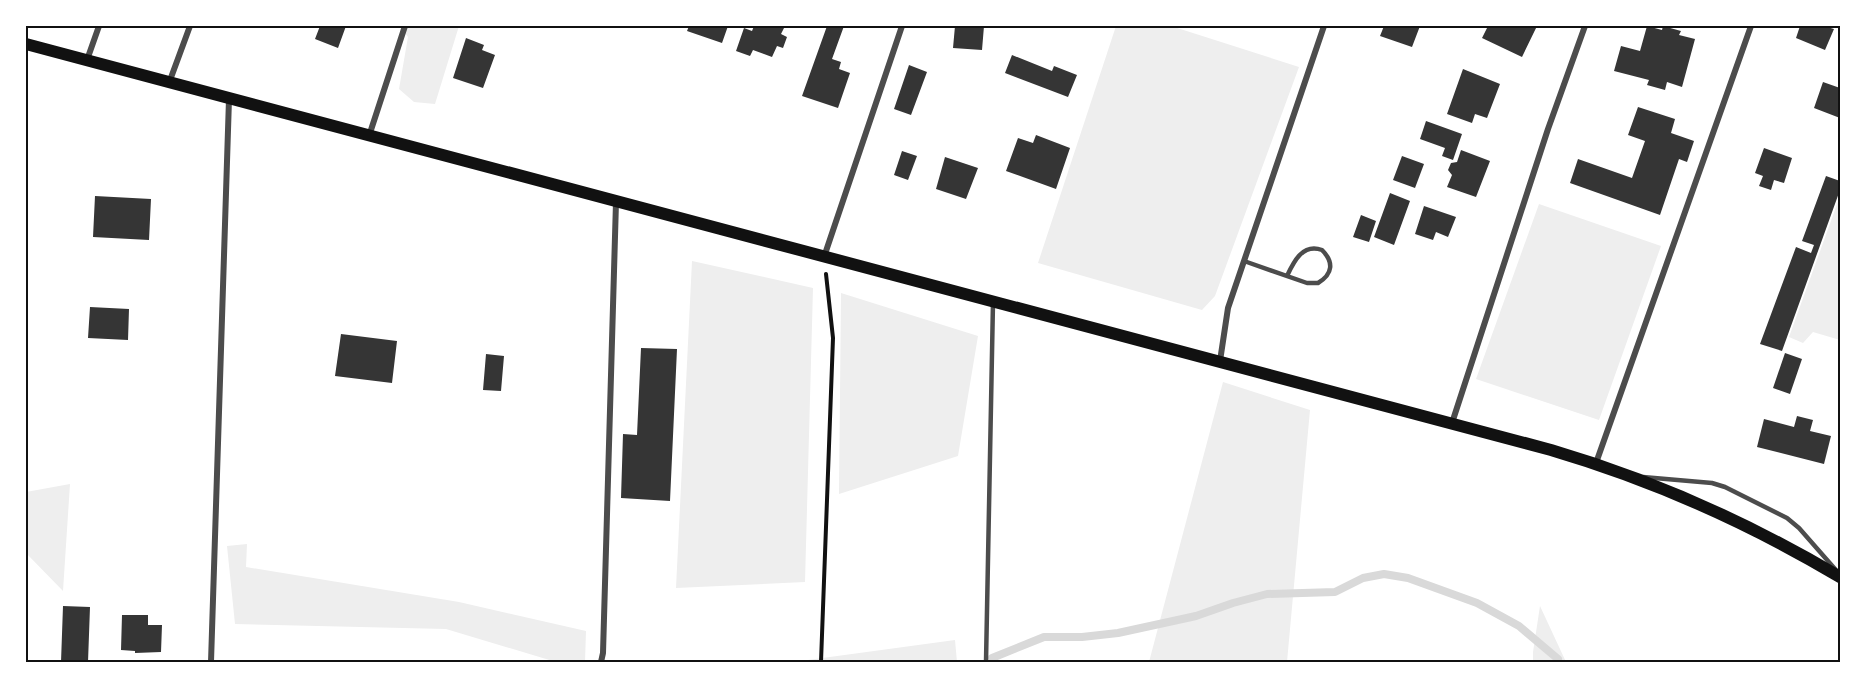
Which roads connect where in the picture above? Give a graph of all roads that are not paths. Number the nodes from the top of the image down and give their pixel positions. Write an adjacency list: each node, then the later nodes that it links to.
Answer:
1 (99, 26): 9 (street)
2 (190, 26): 10 (street)
3 (405, 26): 12 (street)
4 (902, 26): 14 (street)
5 (1324, 26): 15 (street)
6 (1585, 26): 19 (street)
7 (1751, 26): 20 (street)
8 (26, 44): 9 (main road)
9 (87, 60): 10 (main road)
10 (169, 83): 11 (main road)
11 (229, 99): 12 (main road); 23 (street)
12 (369, 136): 13 (main road)
13 (616, 202): 14 (main road); 24 (street)
14 (824, 257): 17 (main road)
15 (1244, 261): 16 (lane); 18 (street)
16 (1287, 276): 16 (lane)
17 (993, 302): 18 (main road); 25 (lane)
18 (1220, 361): 19 (main road)
19 (1452, 423): 20 (main road)
20 (1596, 463): 21 (main road)
21 (1631, 476): 22 (main road); 22 (lane)
22 (1840, 576)
23 (211, 663)
24 (601, 663)
25 (986, 663)

